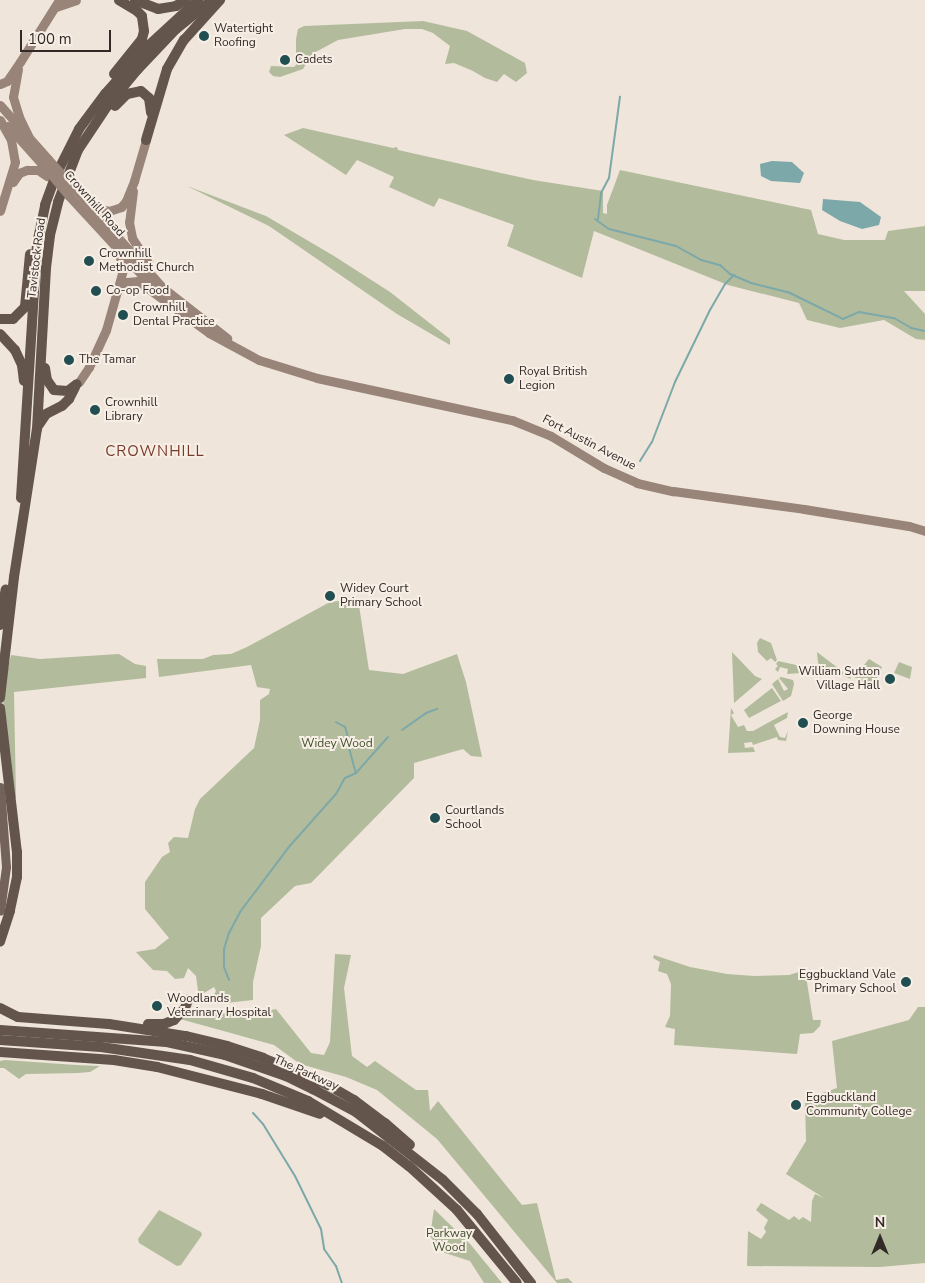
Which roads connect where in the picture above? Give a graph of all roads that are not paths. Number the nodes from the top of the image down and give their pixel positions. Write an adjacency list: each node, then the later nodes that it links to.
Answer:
1 (76, 0): 8 (main road)
2 (119, 0): 14 (highway)
3 (134, 0): 4 (highway)
4 (184, 0)
5 (198, 0): 14 (highway, Tavistock Road)
6 (212, 0): 14 (highway, Tavistock Road)
7 (220, 0): 12 (highway)
8 (58, 4): 9 (main road)
9 (20, 62): 10 (main road); 15 (main road)
10 (0, 84)
11 (0, 105): 15 (main road, Crownhill Road)
12 (152, 117): 14 (highway); 16 (highway)
13 (0, 119): 17 (main road, Crownhill Road); 19 (main road)
14 (83, 133): 22 (highway, Tavistock Road); 29 (highway, Tavistock Road)
15 (30, 140): 20 (main road, Crownhill Road, bridge)
16 (146, 140): 18 (main road)
17 (48, 175): 19 (main road); 20 (main road, Crownhill Road, bridge)
18 (134, 181): 20 (main road); 24 (main road)
19 (8, 189): 21 (main road)
20 (71, 192): 23 (main road, Crownhill Road); 24 (main road, Crownhill Road)
21 (0, 211)
22 (40, 229): 27 (highway); 32 (highway, Tavistock Road)
23 (118, 250): 25 (main road); 26 (main road, Crownhill Road)
24 (162, 287): 30 (main road, Fort Austin Avenue)
25 (118, 290): 26 (main road, Fort Austin Avenue); 31 (main road)
26 (172, 305): 30 (main road, Fort Austin Avenue)
27 (0, 319)
28 (0, 334): 32 (highway)
29 (42, 343): 31 (highway); 33 (highway, Tavistock Road)
30 (247, 354): 34 (main road, Fort Austin Avenue)
31 (78, 383): 33 (highway)
32 (27, 402): 35 (highway, Tavistock Road)
33 (36, 429): 35 (highway, Tavistock Road)
34 (925, 531)
35 (17, 542): 36 (highway); 37 (highway)
36 (0, 625)
37 (0, 698)
38 (0, 708): 41 (highway)
39 (0, 787): 40 (main road)
40 (0, 911)
41 (0, 941)
42 (188, 1000): 44 (highway)
43 (0, 1008): 44 (highway)
44 (110, 1024): 49 (highway)
45 (0, 1030): 49 (highway, The Parkway)
46 (0, 1040): 48 (highway, The Parkway)
47 (0, 1052): 48 (highway)
48 (383, 1146): 50 (highway, The Parkway)
49 (477, 1214): 51 (highway, The Parkway)
50 (517, 1283)
51 (531, 1283)

